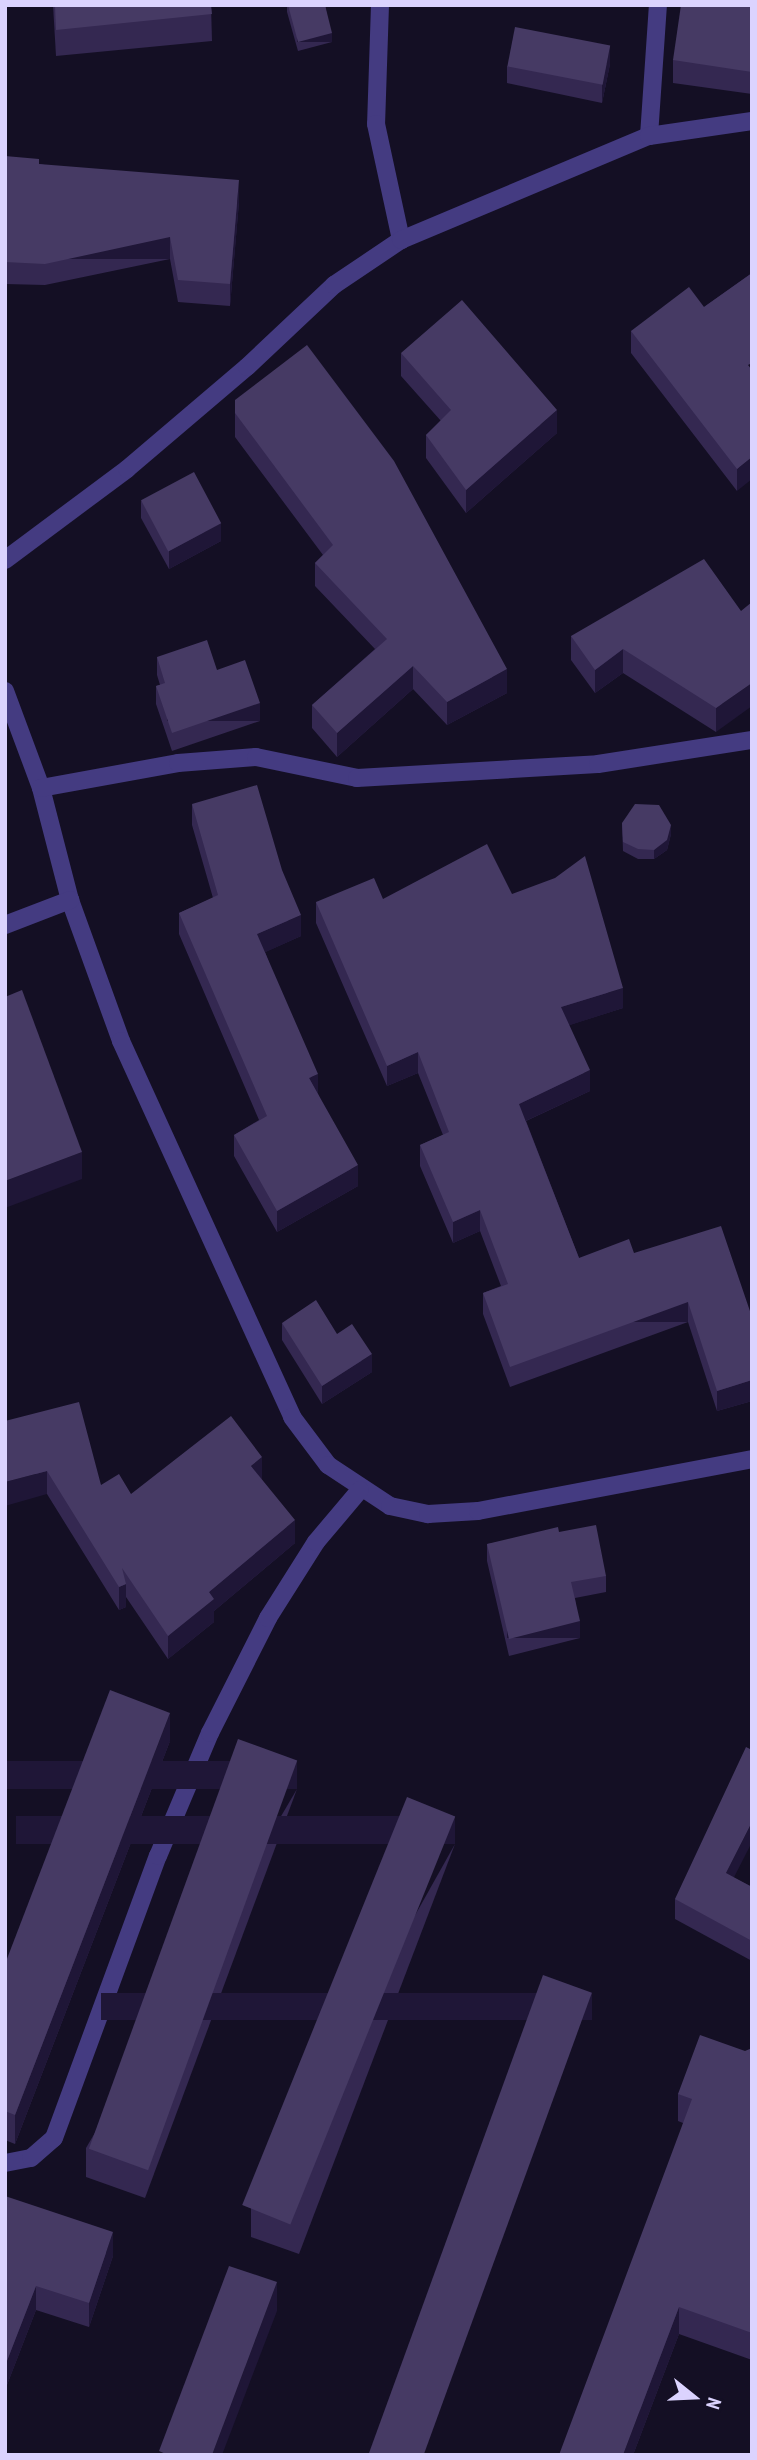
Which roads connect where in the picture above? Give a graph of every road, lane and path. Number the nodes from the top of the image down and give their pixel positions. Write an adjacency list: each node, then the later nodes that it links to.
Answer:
1 (380, 5): 5 (street)
2 (659, 5): 4 (street)
3 (752, 121): 4 (street)
4 (649, 136): 5 (street)
5 (401, 240): 6 (street)
6 (5, 561)
7 (5, 691): 9 (street)
8 (752, 740): 9 (street)
9 (41, 788): 10 (street)
10 (70, 900): 11 (street); 13 (street)
11 (5, 925)
12 (752, 1458): 13 (street)
13 (360, 1490): 14 (street)
14 (5, 2163)

